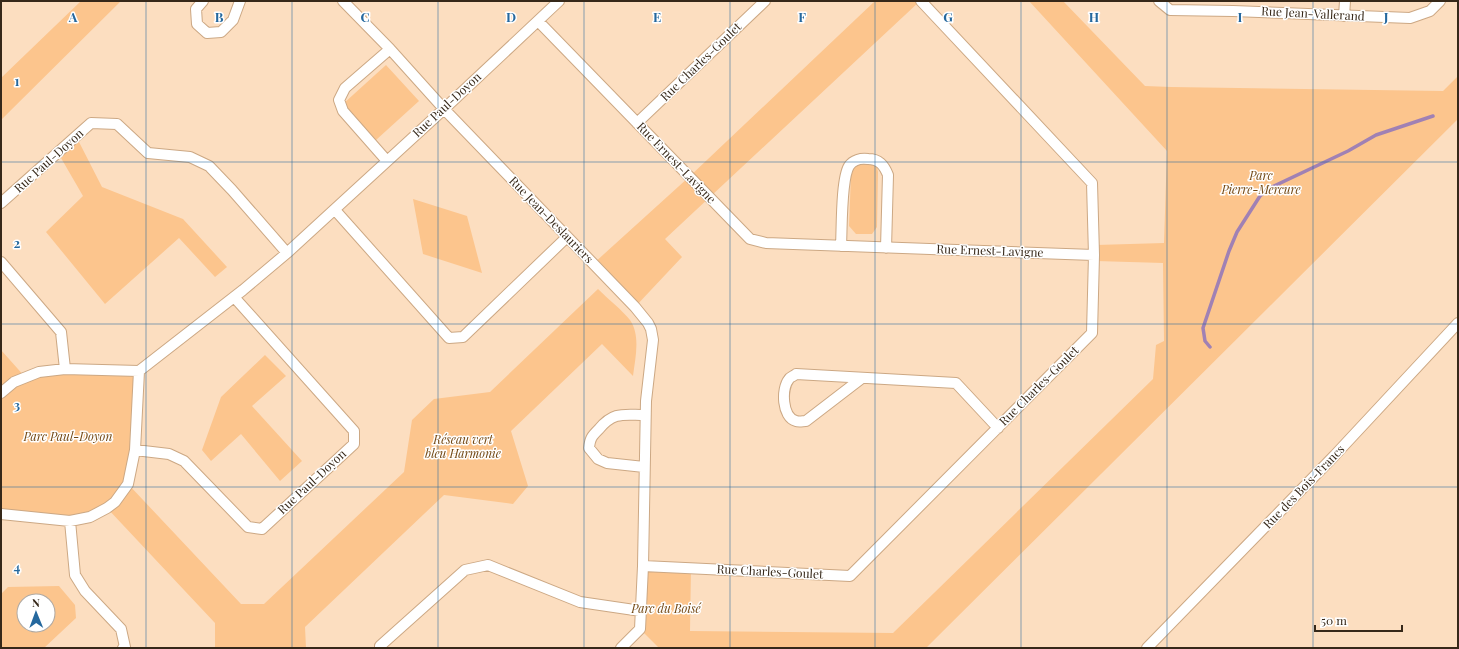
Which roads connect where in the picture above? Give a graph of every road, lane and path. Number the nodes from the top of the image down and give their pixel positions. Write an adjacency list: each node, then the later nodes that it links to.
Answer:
1 (203, 1): 2 (street)
2 (240, 1)
3 (343, 1): 12 (street, Rue Jean-Deslauriers)
4 (558, 1): 11 (street, Rue Paul-Doyon)
5 (765, 1): 14 (street, Rue Charles-Goulet)
6 (921, 1): 22 (street, Rue Charles-Goulet)
7 (1159, 1): 10 (street, Rue Jean-Vallerand)
8 (1345, 1): 10 (street)
9 (1440, 1): 10 (street, Rue Jean-Vallerand)
10 (1344, 16)
11 (538, 21): 13 (street, Rue Paul-Doyon); 14 (street, Rue Ernest-Lavigne)
12 (390, 49): 13 (street, Rue Jean-Deslauriers); 15 (street)
13 (444, 109): 15 (street, Rue Paul-Doyon); 18 (street, Rue Jean-Deslauriers)
14 (637, 123): 19 (street, Rue Ernest-Lavigne)
15 (387, 161): 17 (street, Rue Paul-Doyon)
16 (1, 204): 21 (street, Rue Paul-Doyon)
17 (335, 210): 18 (street); 21 (street, Rue Paul-Doyon)
18 (567, 237): 30 (street, Rue Jean-Deslauriers)
19 (841, 246): 20 (street, Rue Ernest-Lavigne); 20 (street)
20 (886, 248): 22 (street, Rue Ernest-Lavigne)
21 (287, 253): 24 (street, Rue Paul-Doyon)
22 (1094, 255): 31 (street, Rue Charles-Goulet)
23 (1, 262): 26 (street)
24 (234, 297): 27 (street, Rue Paul-Doyon); 32 (street, Rue Paul-Doyon)
25 (1458, 322): 41 (street, Rue des Bois-Francs)
26 (65, 369): 27 (street); 29 (street)
27 (139, 371): 32 (street)
28 (862, 378): 28 (street); 31 (street)
29 (1, 394)
30 (645, 415): 33 (street, Rue Jean-Deslauriers); 33 (street)
31 (998, 428): 36 (street, Rue Charles-Goulet)
32 (135, 450): 35 (street)
33 (644, 467): 36 (street, Rue Jean-Deslauriers)
34 (1, 514): 35 (street)
35 (70, 521): 38 (street)
36 (643, 566): 37 (street, Rue Jean-Deslauriers)
37 (641, 612): 39 (street); 40 (street, Rue Jean-Deslauriers)
38 (124, 648)
39 (380, 648)
40 (621, 648)
41 (1147, 648)

